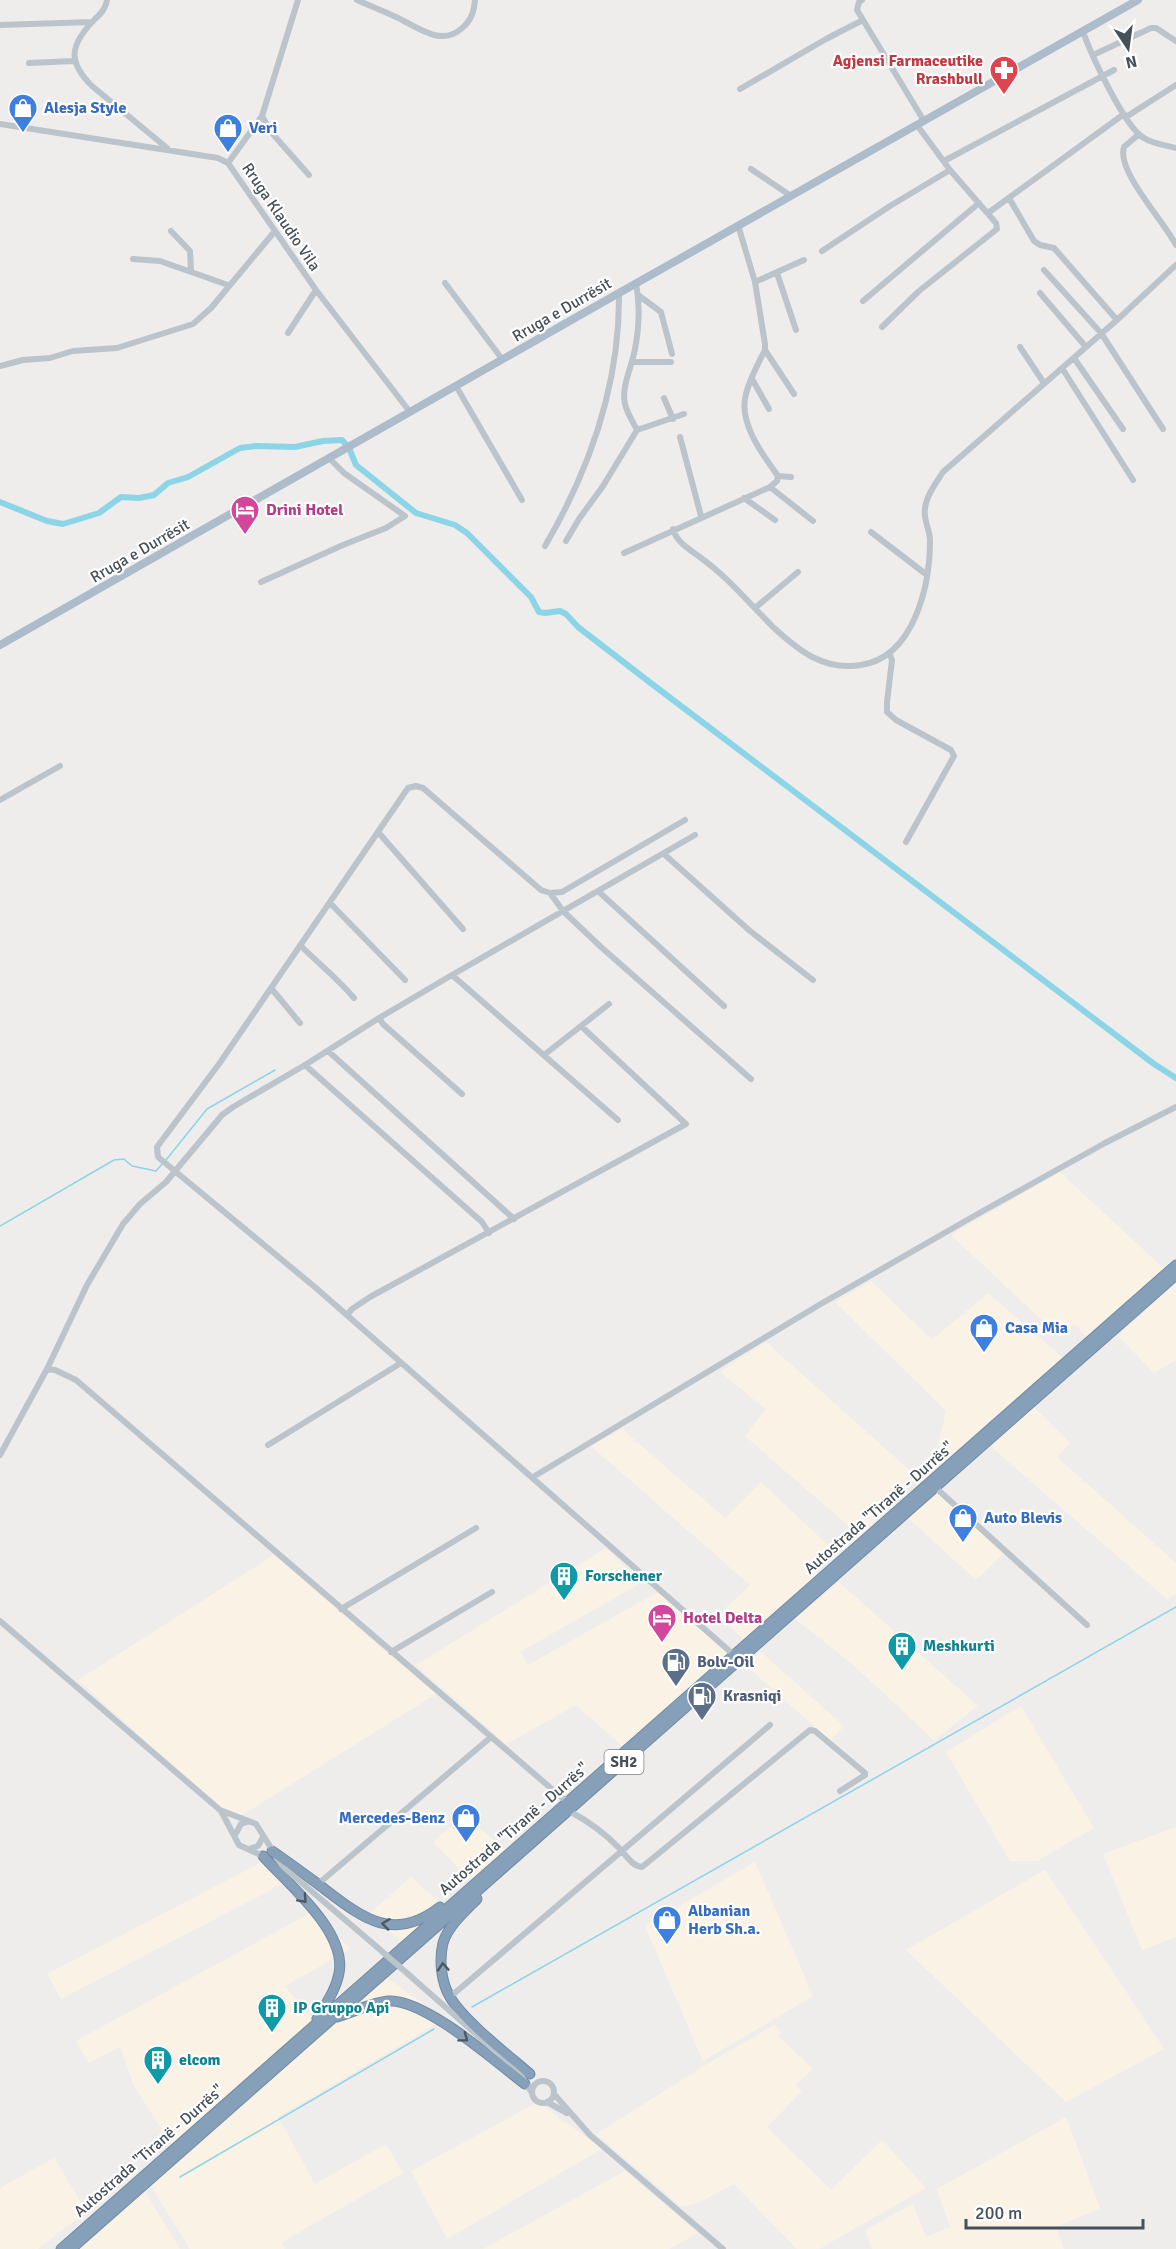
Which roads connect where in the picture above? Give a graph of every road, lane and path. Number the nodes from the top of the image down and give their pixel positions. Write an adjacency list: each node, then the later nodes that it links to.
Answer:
1 (107, 0): 8 (street)
2 (298, 0): 20 (street)
3 (357, 0): 4 (street)
4 (475, 0)
5 (862, 0): 7 (street)
6 (1138, 0): 10 (main road, Rruga e Durrësit)
7 (863, 20): 18 (street); 21 (street)
8 (92, 22): 9 (street); 13 (street)
9 (0, 26)
10 (1083, 32): 12 (street); 21 (main road, Rruga e Durrësit)
11 (1176, 41): 12 (street)
12 (1093, 55): 16 (street)
13 (74, 62): 14 (street); 25 (street)
14 (29, 63)
15 (1114, 70): 16 (street)
16 (1102, 76): 19 (street); 26 (street)
17 (1176, 86): 19 (street)
18 (740, 89)
19 (1125, 115): 23 (street); 32 (street)
20 (262, 116): 27 (street); 30 (street)
21 (921, 123): 26 (street); 31 (main road, Rruga e Durrësit)
22 (0, 124): 25 (street, Rruga Klaudio Vila)
23 (1139, 134): 24 (street); 38 (street)
24 (1176, 148)
25 (169, 150): 27 (street, Rruga Klaudio Vila)
26 (944, 161): 29 (street)
27 (228, 163): 37 (street, Rruga Klaudio Vila)
28 (751, 169): 31 (street)
29 (950, 170): 33 (street); 39 (street)
30 (309, 175)
31 (791, 195): 35 (main road, Rruga e Durrësit)
32 (1010, 198): 34 (street); 55 (street)
33 (979, 203): 34 (street); 54 (street)
34 (988, 213): 56 (street)
35 (738, 225): 46 (street); 48 (main road, Rruga e Durrësit)
36 (171, 231): 44 (street)
37 (275, 231): 49 (street); 50 (street, Rruga Klaudio Vila)
38 (1176, 245)
39 (822, 251)
40 (133, 259): 44 (street)
41 (804, 260): 45 (street)
42 (1176, 265): 55 (street)
43 (1044, 270): 59 (street)
44 (191, 271): 49 (street)
45 (777, 273): 46 (street); 57 (street)
46 (755, 282): 62 (street)
47 (445, 283): 65 (street)
48 (636, 283): 51 (main road, Rruga e Durrësit); 53 (street)
49 (228, 285): 68 (street)
50 (316, 290): 58 (street); 76 (street, Rruga Klaudio Vila)
51 (619, 292): 65 (main road, Rruga e Durrësit); 96 (street)
52 (1040, 293): 61 (street)
53 (638, 295): 63 (street); 66 (street)
54 (863, 302)
55 (1117, 320): 59 (street)
56 (882, 327)
57 (796, 330)
58 (288, 333)
59 (1101, 333): 61 (street); 80 (street)
60 (1020, 346): 71 (street)
61 (1086, 347): 64 (street)
62 (765, 350): 70 (street); 73 (street)
63 (672, 354)
64 (1074, 358): 69 (street); 79 (street)
65 (502, 359): 72 (main road, Rruga e Durrësit)
66 (632, 362): 67 (street); 81 (street)
67 (671, 362)
68 (0, 366)
69 (1062, 368): 71 (street); 86 (street)
70 (752, 379): 75 (street); 84 (street)
71 (1044, 383): 99 (street)
72 (456, 386): 76 (main road, Rruga e Durrësit); 89 (street)
73 (794, 394)
74 (664, 398): 78 (street)
75 (769, 409)
76 (410, 412): 83 (main road, Rruga e Durrësit)
77 (684, 414): 78 (street)
78 (673, 419): 81 (street)
79 (1123, 429)
80 (1163, 429)
81 (637, 430): 95 (street)
82 (680, 437): 90 (street)
83 (329, 458): 100 (street); 102 (main road, Rruga e Durrësit)
84 (778, 476): 85 (street); 87 (street)
85 (791, 477)
86 (1133, 480)
87 (770, 487): 88 (street); 92 (street)
88 (744, 498): 90 (street); 91 (street)
89 (522, 500)
90 (701, 516): 93 (street)
91 (775, 520)
92 (813, 521)
93 (673, 529): 97 (street); 101 (street)
94 (871, 532): 99 (street)
95 (566, 542)
96 (545, 546)
97 (624, 553)
98 (798, 572): 101 (street)
99 (927, 575): 103 (street)
100 (261, 582)
101 (755, 608): 103 (street)
102 (0, 645)
103 (890, 655): 109 (street)
104 (60, 766): 105 (street)
105 (0, 800)
106 (685, 820): 112 (street)
107 (378, 832): 112 (street); 113 (street); 115 (street)
108 (695, 835): 110 (street)
109 (906, 842)
110 (664, 854): 111 (street); 118 (street)
111 (598, 891): 114 (street); 123 (street)
112 (550, 893): 114 (street)
113 (330, 903): 116 (street); 119 (street)
114 (563, 911): 117 (street); 130 (street)
115 (463, 929)
116 (300, 945): 120 (street); 121 (street)
117 (452, 975): 124 (street); 128 (street)
118 (813, 980)
119 (405, 981)
120 (271, 988): 125 (street); 134 (street)
121 (354, 999)
122 (609, 1004): 126 (street)
123 (724, 1006)
124 (379, 1018): 127 (street); 131 (street)
125 (300, 1023)
126 (581, 1026): 128 (street); 135 (street)
127 (328, 1051): 129 (street); 135 (street)
128 (544, 1055): 133 (street)
129 (305, 1065): 134 (street); 136 (street)
130 (751, 1079)
131 (462, 1094)
132 (1176, 1107): 144 (street)
133 (618, 1120)
134 (176, 1170): 139 (street); 141 (street)
135 (514, 1219): 136 (street)
136 (489, 1233): 139 (street)
137 (1176, 1265): 152 (highway, Autostrada "Tiranë - Durrës" / SH2)
138 (1176, 1275): 145 (highway, Autostrada "Tiranë - Durrës" / SH2)
139 (347, 1315): 140 (street)
140 (401, 1363): 142 (street); 144 (street)
141 (47, 1369): 143 (street); 148 (street)
142 (268, 1445)
143 (0, 1455)
144 (533, 1477): 152 (street)
145 (936, 1488): 150 (street); 156 (highway, Autostrada "Tiranë - Durrës" / SH2)
146 (477, 1528): 148 (street)
147 (492, 1592): 151 (street)
148 (341, 1609): 151 (street)
149 (0, 1621): 157 (street)
150 (1087, 1625)
151 (391, 1652): 154 (street)
152 (734, 1655): 156 (highway, Autostrada "Tiranë - Durrës" / SH2)
153 (770, 1725): 163 (street)
154 (491, 1737): 156 (street); 168 (street)
155 (840, 1791): 163 (street)
156 (568, 1806): 163 (street); 165 (highway, Autostrada "Tiranë - Durrës" / SH2); 167 (highway, Autostrada "Tiranë - Durrës" / SH2)
157 (220, 1810): 158 (street); 159 (street)
158 (247, 1822): 159 (street); 160 (street)
159 (235, 1835): 161 (street)
160 (263, 1837): 161 (street); 162 (street)
161 (249, 1849): 164 (street)
162 (272, 1851): 166 (street); 168 (highway)
163 (623, 1851): 169 (street)
164 (263, 1856): 166 (street); 171 (highway, one-way to 171)
165 (506, 1856): 168 (highway, one-way to 168); 171 (highway, Autostrada "Tiranë - Durrës" / SH2)
166 (283, 1867): 172 (street, bridge)
167 (492, 1879): 169 (highway, one-way to 167); 170 (highway, Autostrada "Tiranë - Durrës" / SH2)
168 (318, 1884)
169 (450, 1997): 173 (highway)
170 (334, 2017): 175 (highway, one-way to 175); 182 (highway, Autostrada "Tiranë - Durrës" / SH2)
171 (312, 2027): 181 (highway, Autostrada "Tiranë - Durrës" / SH2)
172 (519, 2072): 173 (street); 175 (street)
173 (530, 2074): 174 (street)
174 (545, 2081): 176 (street); 177 (street)
175 (525, 2084): 176 (street)
176 (532, 2093): 178 (street)
177 (554, 2094): 178 (street); 179 (street)
178 (547, 2102): 179 (street)
179 (571, 2115): 180 (street)
180 (720, 2248)
181 (61, 2249)
182 (71, 2249)

